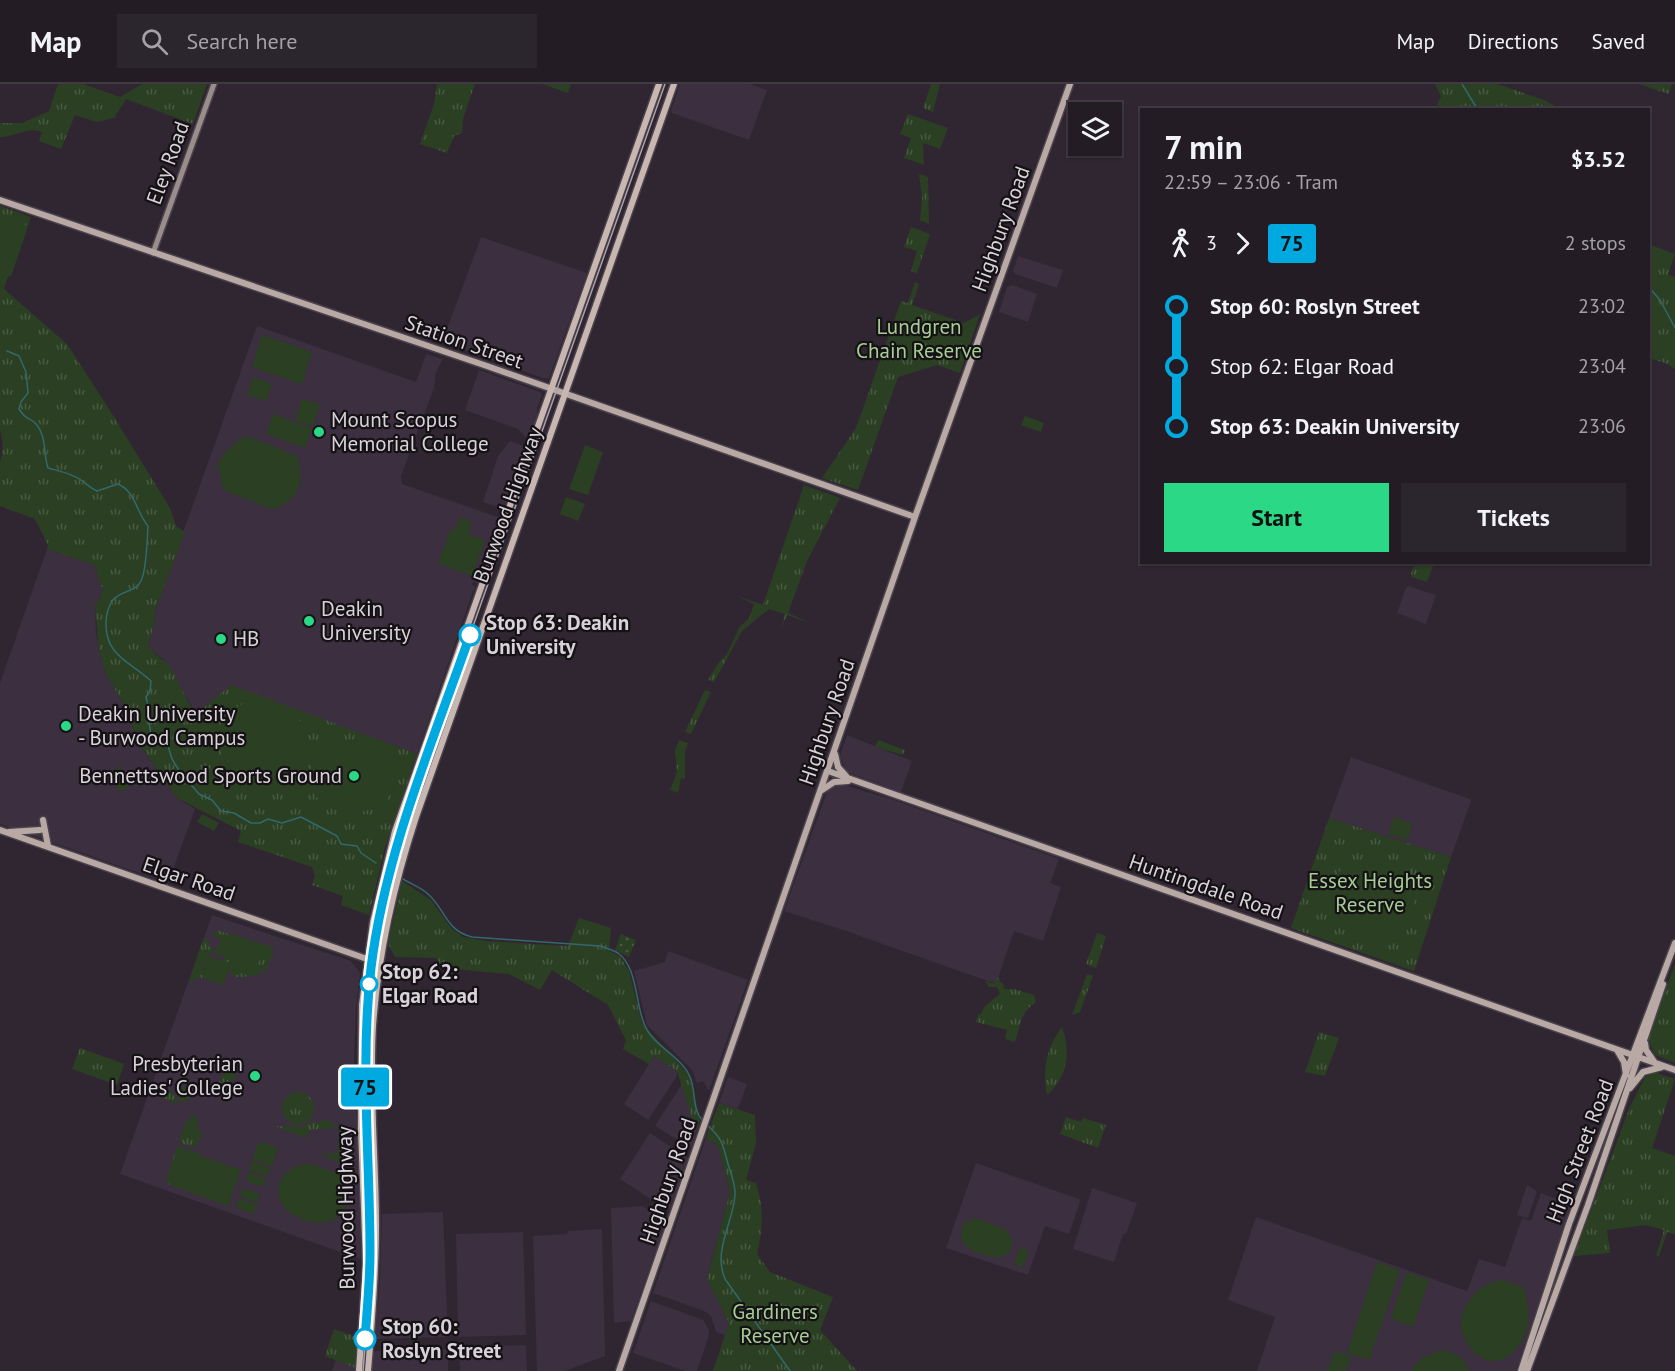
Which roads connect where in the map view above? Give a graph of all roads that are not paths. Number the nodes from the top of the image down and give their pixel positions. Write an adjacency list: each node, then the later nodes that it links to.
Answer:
1 (214, 84): 6 (main road, Eley Road)
2 (659, 84): 8 (highway, Burwood Highway)
3 (674, 84): 7 (highway, Burwood Highway)
4 (1070, 84): 13 (main road, Highbury Road)
5 (0, 200): 6 (main road, Station Street)
6 (153, 253): 9 (main road, Station Street)
7 (600, 296): 8 (highway); 10 (highway, Burwood Highway)
8 (585, 297): 9 (highway, Burwood Highway)
9 (552, 390): 10 (main road, Station Street); 11 (highway, Burwood Highway)
10 (566, 395): 12 (highway, Burwood Highway); 13 (main road, Station Street)
11 (518, 484): 12 (highway); 15 (highway, Burwood Highway)
12 (533, 485): 16 (highway, Burwood Highway)
13 (915, 518): 14 (main road, Highbury Road)
14 (836, 747): 17 (main road, Highbury Road); 18 (main road)
15 (424, 751): 16 (highway); 25 (highway, Burwood Highway)
16 (437, 756): 28 (highway, Burwood Highway)
17 (828, 771): 18 (main road, Huntingdale Road); 19 (main road, Highbury Road)
18 (857, 782): 19 (main road); 30 (main road, Huntingdale Road)
19 (820, 792): 43 (main road, Highbury Road)
20 (43, 820): 23 (main road)
21 (40, 830): 22 (main road)
22 (3, 831): 23 (main road, Elgar Road)
23 (48, 846): 26 (main road, Elgar Road)
24 (1675, 944): 29 (main road, High Street Road); 31 (main road, High Street Road)
25 (369, 947): 26 (main road); 27 (highway, Burwood Highway)
26 (351, 953): 27 (main road, Elgar Road)
27 (367, 958): 28 (highway); 38 (highway, Burwood Highway)
28 (381, 961): 37 (highway, Burwood Highway)
29 (1644, 1039): 31 (main road, High Street Road); 32 (main road)
30 (1617, 1050): 31 (main road, Huntingdale Road); 35 (main road)
31 (1636, 1057): 32 (main road, Huntingdale Road); 35 (main road, High Street Road); 36 (main road, High Street Road)
32 (1655, 1063): 33 (main road, Huntingdale Road)
33 (1666, 1067): 34 (main road, Huntingdale Road); 36 (main road)
34 (1675, 1070)
35 (1626, 1076): 44 (main road, High Street Road)
36 (1626, 1095): 45 (main road, High Street Road)
37 (376, 1208): 38 (highway); 40 (highway, Burwood Highway)
38 (364, 1229): 39 (highway, Burwood Highway)
39 (366, 1265): 40 (highway); 41 (highway, Burwood Highway)
40 (376, 1268): 42 (highway, Burwood Highway)
41 (359, 1371)
42 (368, 1371)
43 (619, 1371)
44 (1521, 1371)
45 (1527, 1371)

